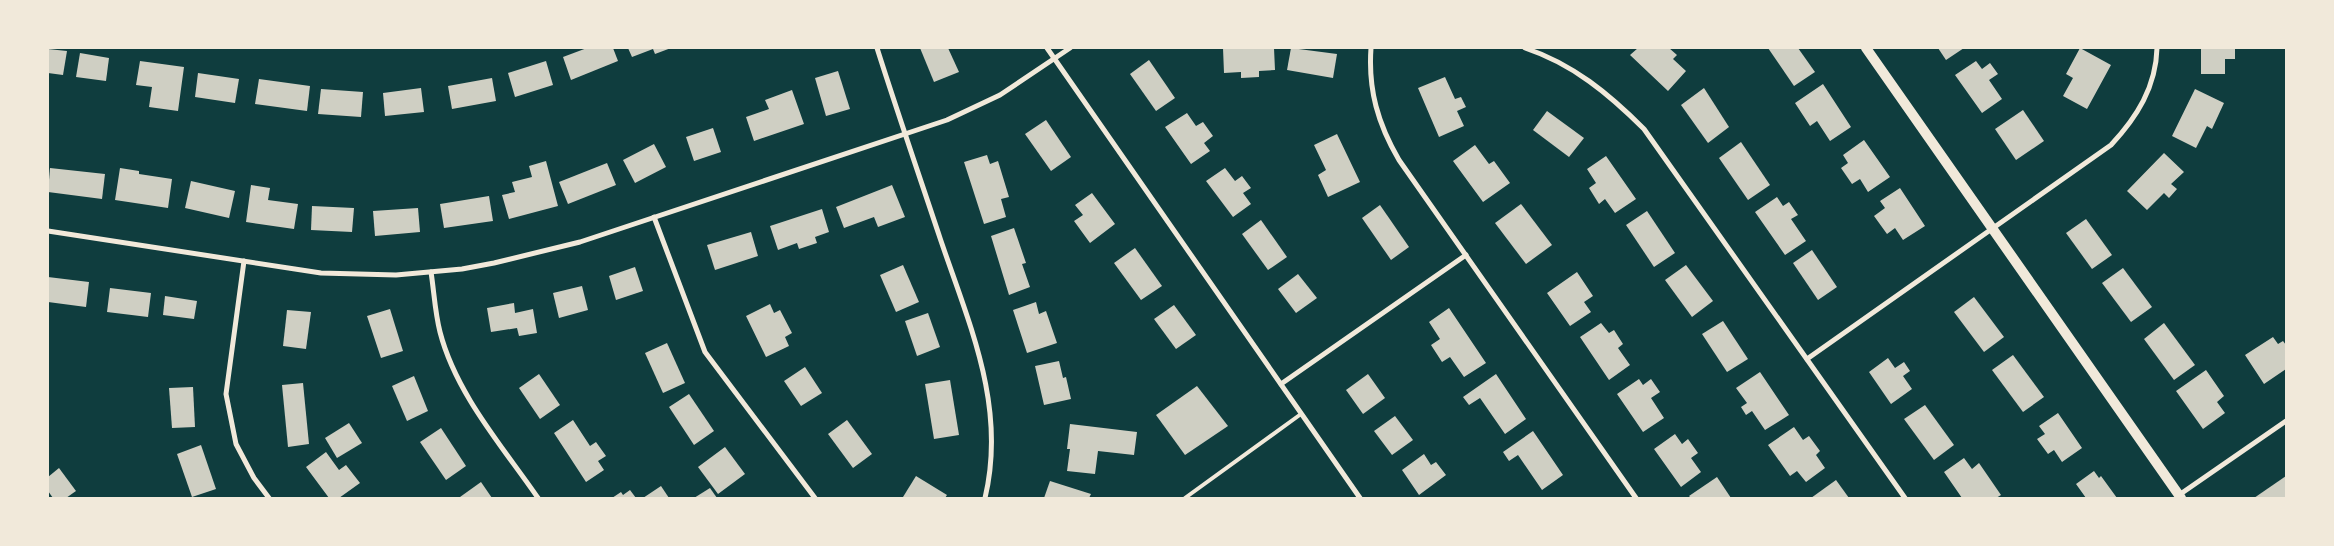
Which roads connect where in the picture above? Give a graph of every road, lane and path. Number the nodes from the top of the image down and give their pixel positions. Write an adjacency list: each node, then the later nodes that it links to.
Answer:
1 (877, 48): 9 (street)
2 (1047, 48): 8 (street)
3 (1070, 48): 8 (street)
4 (1371, 48): 13 (street)
5 (1525, 48): 16 (street)
6 (1866, 48): 11 (main road)
7 (2157, 48): 11 (street)
8 (1054, 58): 9 (street); 17 (street)
9 (905, 134): 10 (street); 24 (street)
10 (654, 217): 15 (street); 23 (street)
11 (1994, 229): 16 (street); 20 (main road)
12 (48, 231): 14 (street)
13 (1466, 255): 17 (street); 27 (street)
14 (244, 261): 15 (street); 21 (street)
15 (431, 272): 22 (street)
16 (1808, 359): 28 (street)
17 (1280, 384): 18 (street)
18 (1301, 414): 25 (lane); 26 (street)
19 (2286, 421): 20 (street)
20 (2180, 497)
21 (269, 498)
22 (538, 498)
23 (815, 498)
24 (985, 498)
25 (1186, 498)
26 (1360, 498)
27 (1636, 498)
28 (1905, 498)

